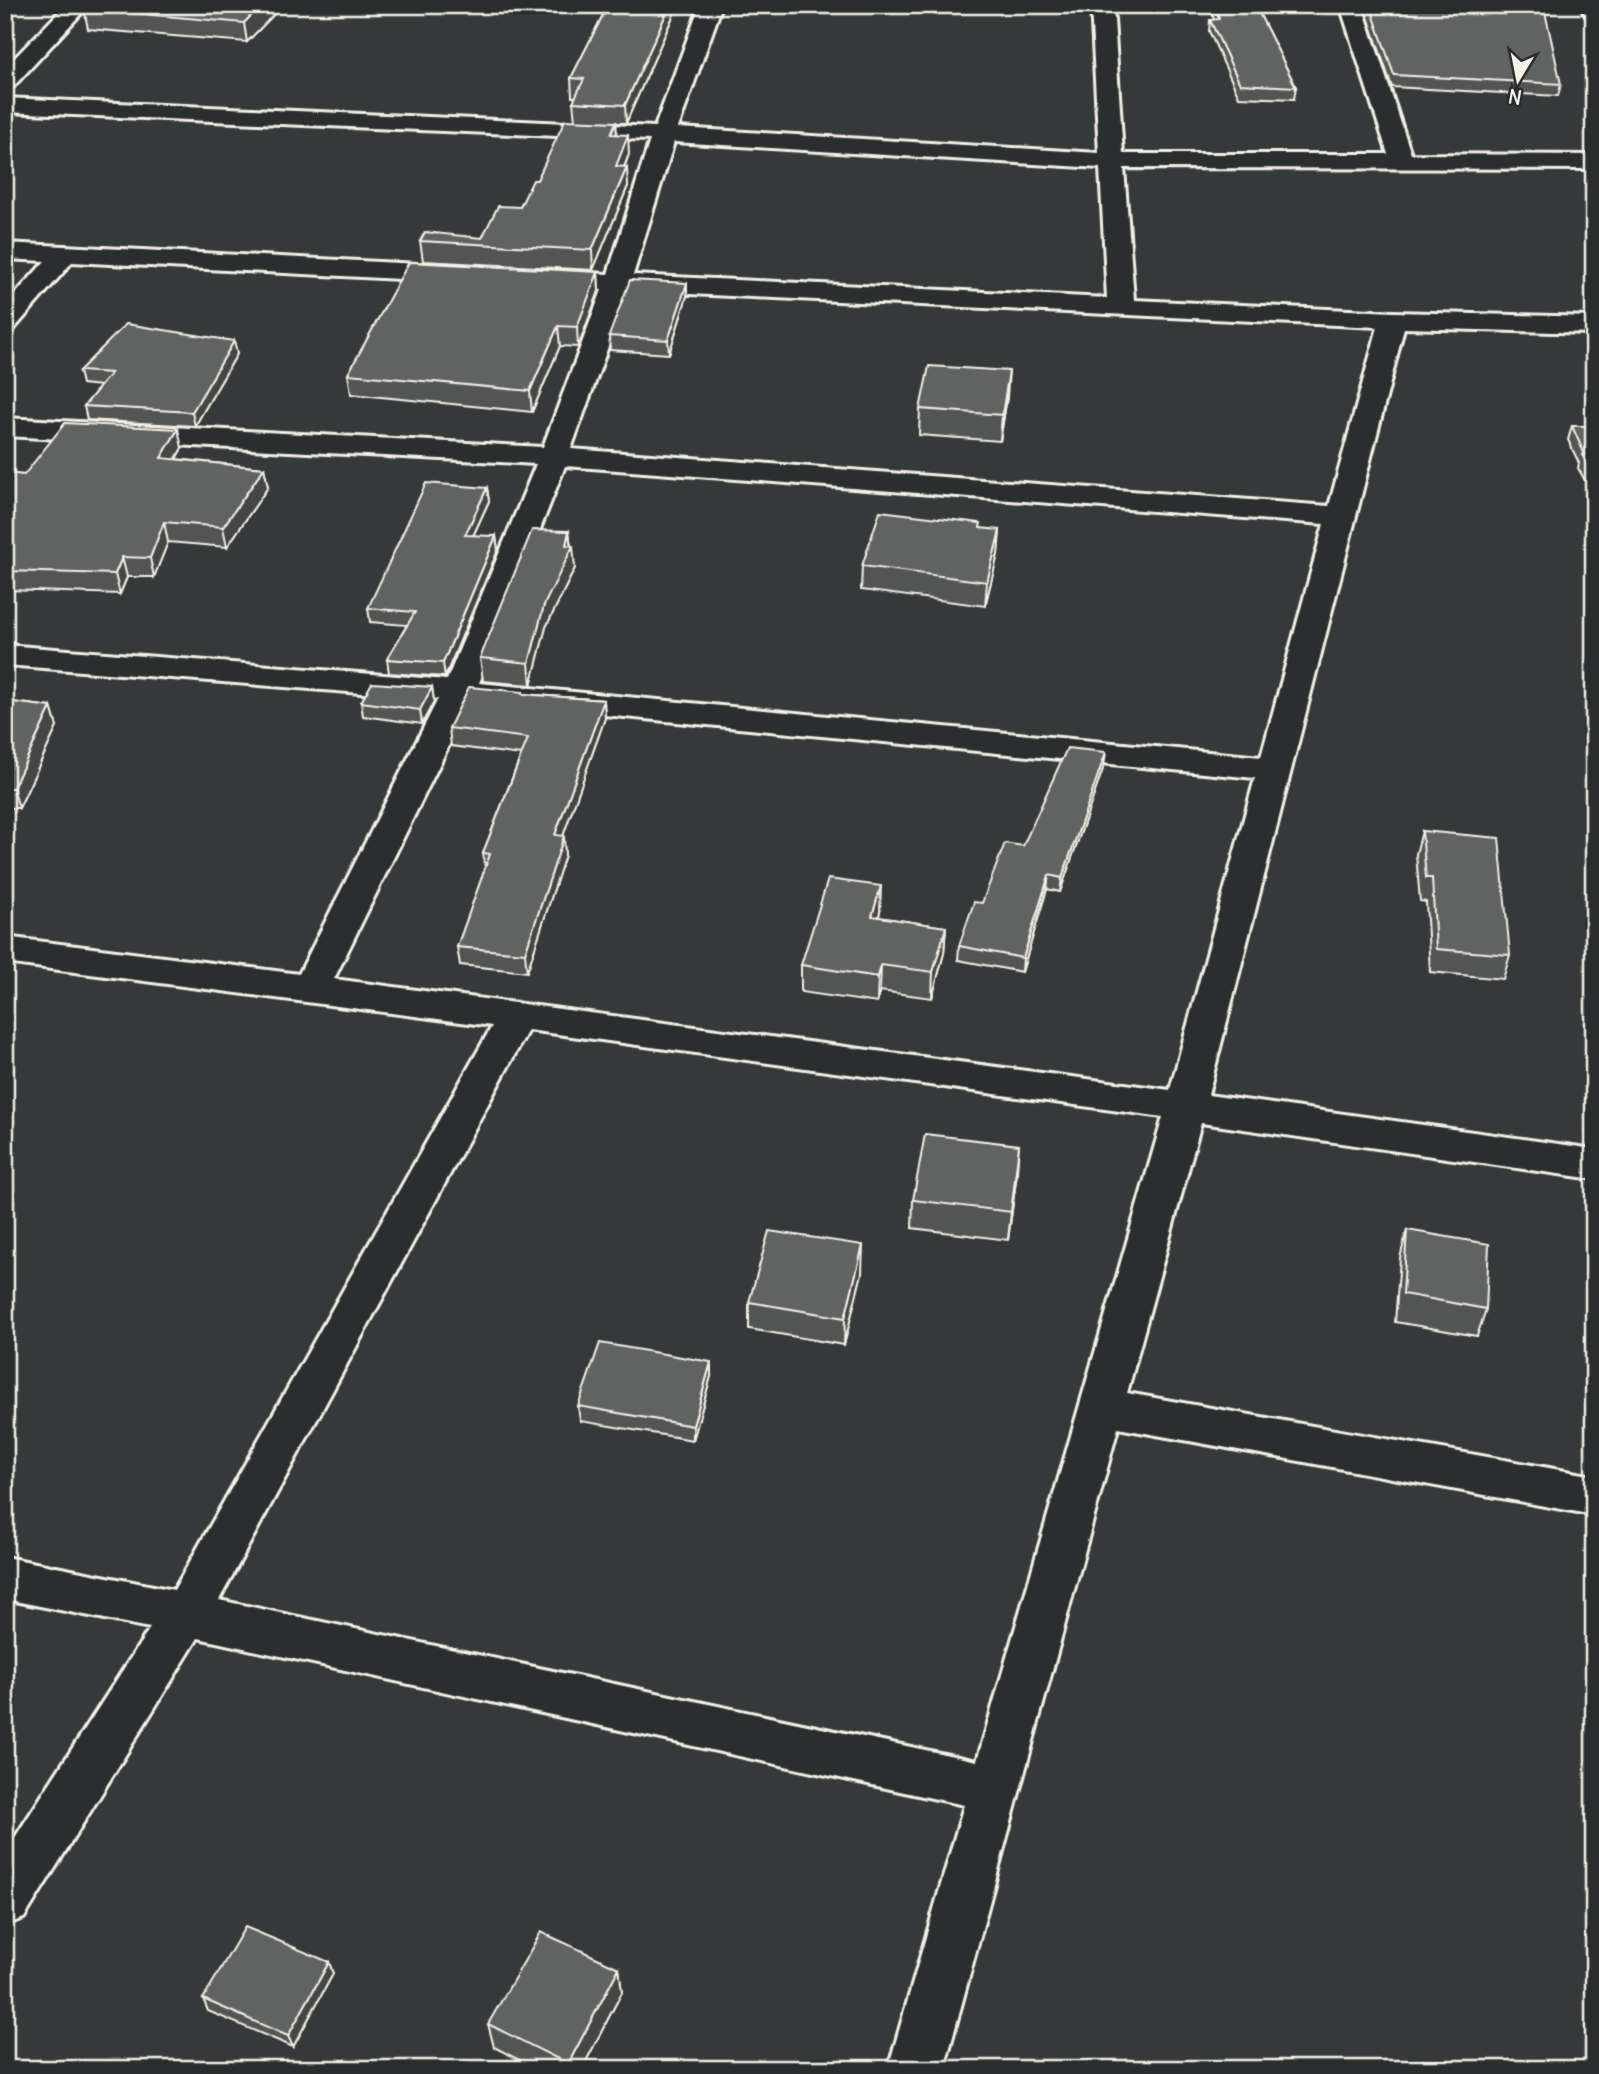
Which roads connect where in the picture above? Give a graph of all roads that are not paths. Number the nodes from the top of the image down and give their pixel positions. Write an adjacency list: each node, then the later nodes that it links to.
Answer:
1 (78, 5): 7 (street)
2 (711, 5): 9 (street)
3 (1102, 5): 11 (street)
4 (1351, 5): 10 (street)
5 (1591, 5): 6 (street)
6 (1594, 11)
7 (5, 82)
8 (5, 105): 9 (street)
9 (664, 134): 11 (street); 17 (street)
10 (1401, 159): 11 (street); 12 (street)
11 (1112, 161): 18 (street)
12 (1594, 162)
13 (5, 251): 14 (street)
14 (65, 254): 15 (street); 20 (street)
15 (480, 276)
16 (521, 278): 17 (street)
17 (618, 283): 18 (street); 23 (street)
18 (1121, 307): 19 (street)
19 (1393, 320): 21 (street); 24 (street)
20 (5, 323)
21 (1594, 325)
22 (5, 427): 23 (street)
23 (554, 456): 24 (street); 26 (street)
24 (1342, 516): 27 (street)
25 (5, 655): 26 (street)
26 (459, 691): 27 (street); 29 (street)
27 (1275, 769): 31 (street)
28 (5, 950): 29 (street)
29 (311, 988): 30 (street)
30 (516, 1017): 31 (street); 36 (street)
31 (1186, 1105): 32 (street); 33 (street)
32 (1594, 1164)
33 (1101, 1407): 34 (street); 37 (street)
34 (1594, 1496)
35 (5, 1578): 36 (street)
36 (186, 1614): 37 (street); 38 (street)
37 (994, 1788): 39 (street)
38 (5, 1900)
39 (916, 2069)

